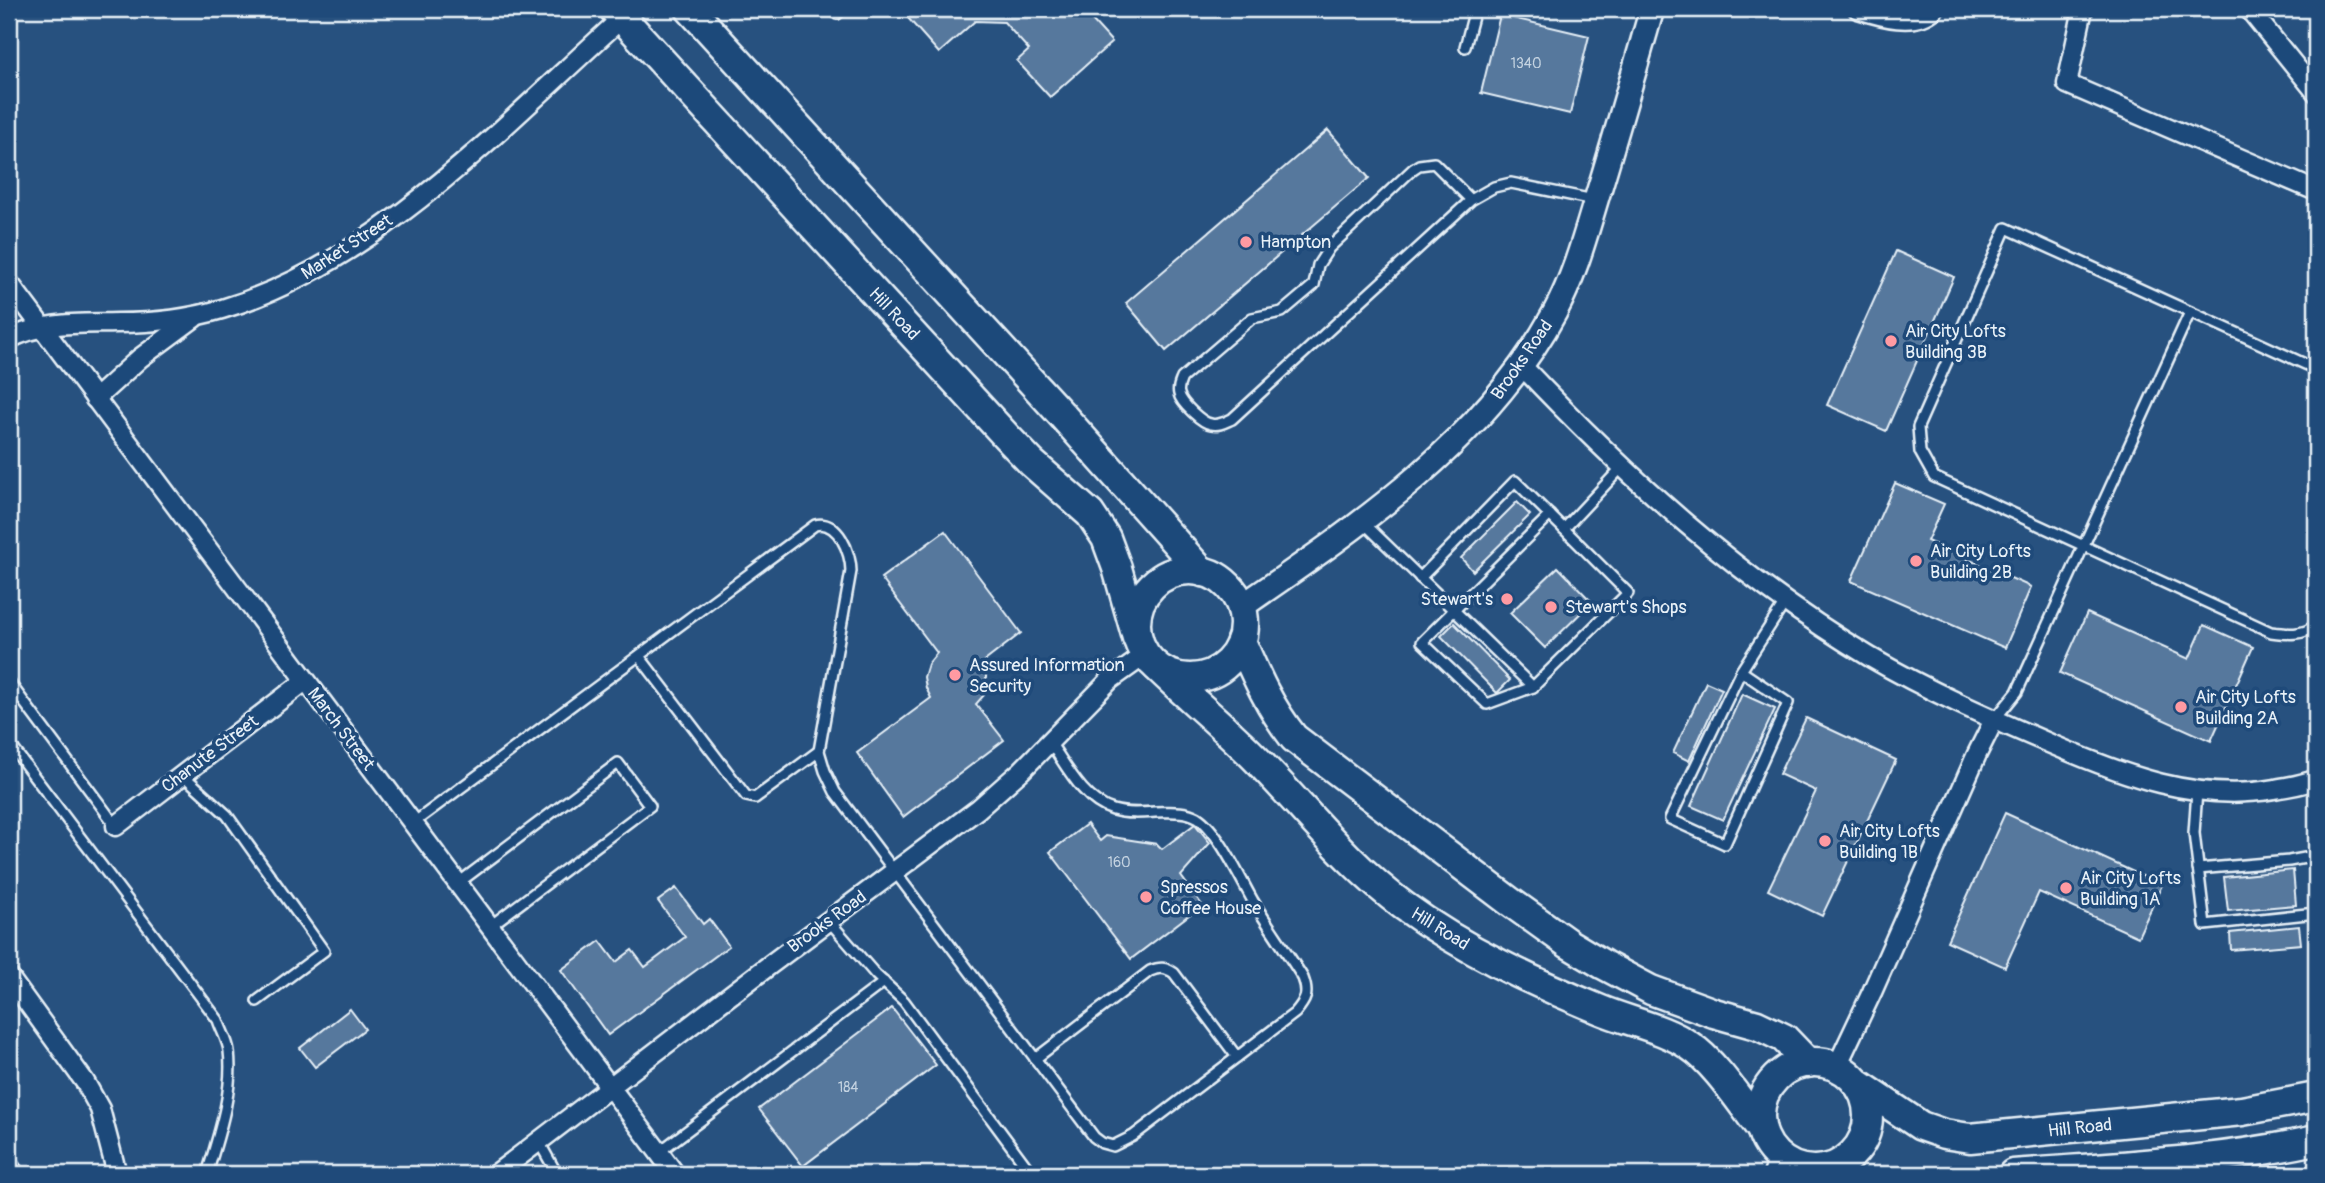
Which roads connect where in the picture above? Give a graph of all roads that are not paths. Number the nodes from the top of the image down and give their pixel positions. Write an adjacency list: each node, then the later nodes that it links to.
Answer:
1 (690, 9): 27 (main road)
2 (1475, 9): 9 (lane)
3 (1858, 9): 4 (street)
4 (1934, 9)
5 (2083, 9): 11 (street)
6 (2249, 9): 10 (street)
7 (1649, 10): 13 (street, Brooks Road)
8 (618, 13): 16 (street, Market Street); 34 (main road, Hill Road)
9 (1465, 47)
10 (2316, 92)
11 (2316, 191)
12 (1472, 200): 12 (lane); 13 (lane)
13 (1596, 200): 19 (street, Brooks Road)
14 (9, 283): 17 (street, March Street)
15 (2190, 312): 20 (lane); 26 (lane); 26 (lane)
16 (200, 314): 17 (street, Market Street); 21 (street)
17 (42, 327): 18 (street, Market Street); 21 (street, March Street)
18 (9, 340)
19 (1522, 366): 22 (street); 24 (street, Brooks Road)
20 (2316, 369)
21 (95, 399): 37 (street, March Street)
22 (1622, 467): 25 (lane); 29 (street)
23 (1550, 515): 25 (lane); 28 (lane); 31 (lane)
24 (1362, 521): 28 (lane); 30 (street, Brooks Road)
25 (1564, 529): 39 (lane)
26 (2084, 546): 32 (lane); 40 (lane)
27 (1202, 572): 30 (main road); 34 (main road)
28 (1420, 578): 31 (lane)
29 (1786, 601): 36 (lane); 40 (street)
30 (1241, 607): 33 (main road)
31 (1454, 611): 39 (lane); 39 (lane)
32 (2316, 625)
33 (1241, 641): 34 (main road); 61 (main road)
34 (1146, 653): 41 (street, Brooks Road); 65 (main road, Hill Road)
35 (639, 656): 43 (lane); 43 (lane); 47 (lane)
36 (1741, 671): 36 (lane)
37 (304, 681): 44 (street, Chanute Street); 47 (street, March Street)
38 (9, 682): 48 (lane)
39 (1533, 687)
40 (1994, 720): 46 (street); 62 (street)
41 (1049, 741): 51 (street, Brooks Road); 59 (lane)
42 (9, 743): 74 (lane)
43 (819, 751): 51 (lane)
44 (182, 775): 48 (street, Chanute Street); 58 (lane)
45 (2316, 779): 46 (street)
46 (2197, 792): 50 (lane)
47 (412, 824): 52 (street, March Street)
48 (116, 826)
49 (2316, 856): 50 (lane)
50 (2198, 869): 53 (lane)
51 (895, 872): 54 (street, Brooks Road); 60 (lane)
52 (457, 884): 55 (street, March Street); 55 (lane)
53 (2316, 913)
54 (829, 921): 57 (lane); 63 (street, Brooks Road)
55 (489, 927): 63 (street, March Street)
56 (9, 977): 73 (street)
57 (884, 982): 68 (lane); 78 (lane)
58 (257, 1000)
59 (1237, 1057): 60 (lane); 60 (lane)
60 (1035, 1059)
61 (1808, 1063): 62 (main road); 65 (main road)
62 (1847, 1075): 64 (main road, Hill Road); 71 (main road)
63 (610, 1087): 67 (street, Brooks Road); 68 (street, March Street)
64 (2316, 1097)
65 (1762, 1130): 70 (main road)
66 (2316, 1140): 79 (main road)
67 (539, 1142): 75 (street, Brooks Road); 76 (lane)
68 (659, 1152): 77 (street, March Street)
69 (9, 1160): 72 (lane)
70 (1779, 1167): 71 (main road)
71 (1822, 1172)
72 (20, 1174)
73 (117, 1174)
74 (207, 1174)
75 (496, 1174)
76 (557, 1174)
77 (675, 1174)
78 (1032, 1174)
79 (2013, 1174)

